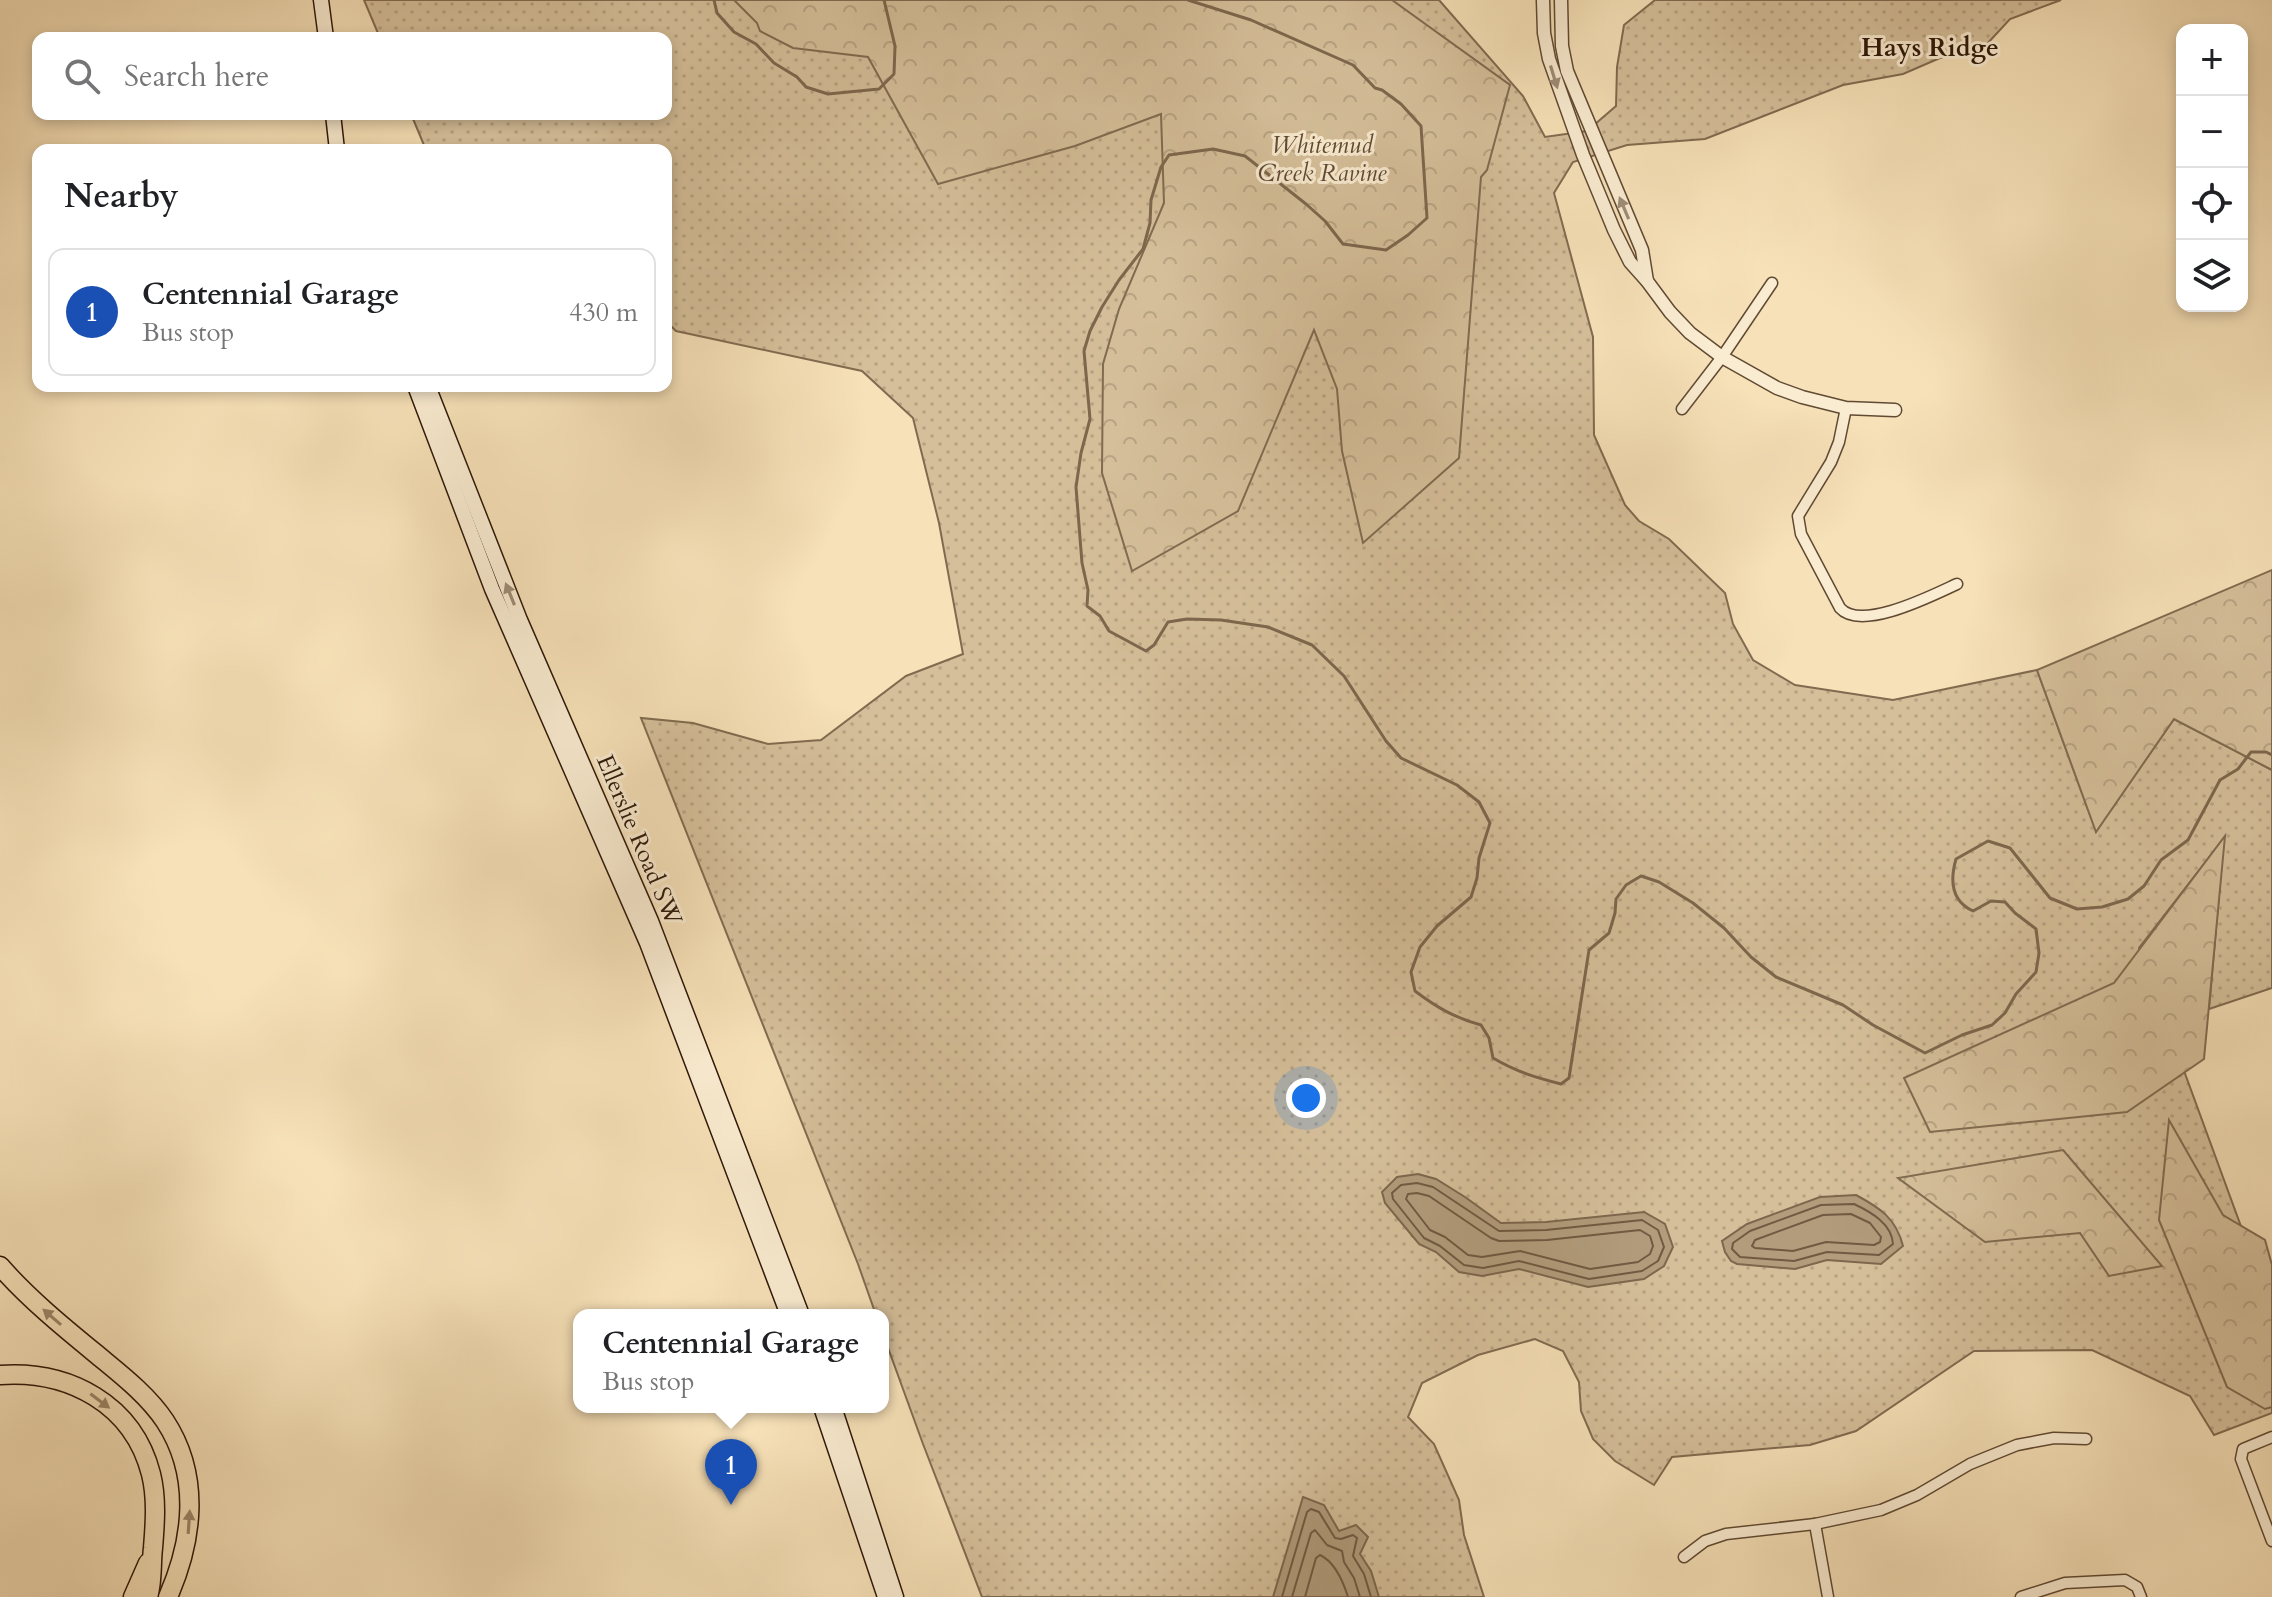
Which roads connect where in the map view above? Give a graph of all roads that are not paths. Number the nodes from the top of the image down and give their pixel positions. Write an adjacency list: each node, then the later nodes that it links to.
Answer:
1 (321, 0): 4 (main road)
2 (1543, 0): 7 (street, one-way to 7)
3 (1561, 0): 7 (street, one-way to 3)
4 (325, 32)
5 (334, 120): 6 (main road)
6 (338, 144)
7 (1647, 281): 9 (street)
8 (1772, 283): 9 (street)
9 (1722, 357): 12 (street); 13 (street)
10 (417, 392): 17 (main road, Ellerslie Road SW)
11 (430, 392): 18 (main road, Ellerslie Road SW, one-way to 11)
12 (1846, 408): 14 (street); 15 (street)
13 (1682, 409)
14 (1895, 410)
15 (1957, 584)
16 (0, 1266): 29 (highway, one-way to 16)
17 (786, 1309)
18 (800, 1309)
19 (0, 1375): 28 (highway, one-way to 28)
20 (823, 1413): 26 (main road)
21 (836, 1413): 32 (main road)
22 (2272, 1437): 25 (street)
23 (2086, 1439): 24 (street)
24 (1815, 1524): 27 (street); 33 (street)
25 (2272, 1541)
26 (868, 1549): 30 (main road); 31 (main road)
27 (1684, 1557)
28 (137, 1596)
29 (168, 1597)
30 (878, 1597)
31 (885, 1597)
32 (896, 1597)
33 (1828, 1597)
34 (2021, 1597): 35 (street)
35 (2141, 1597)

